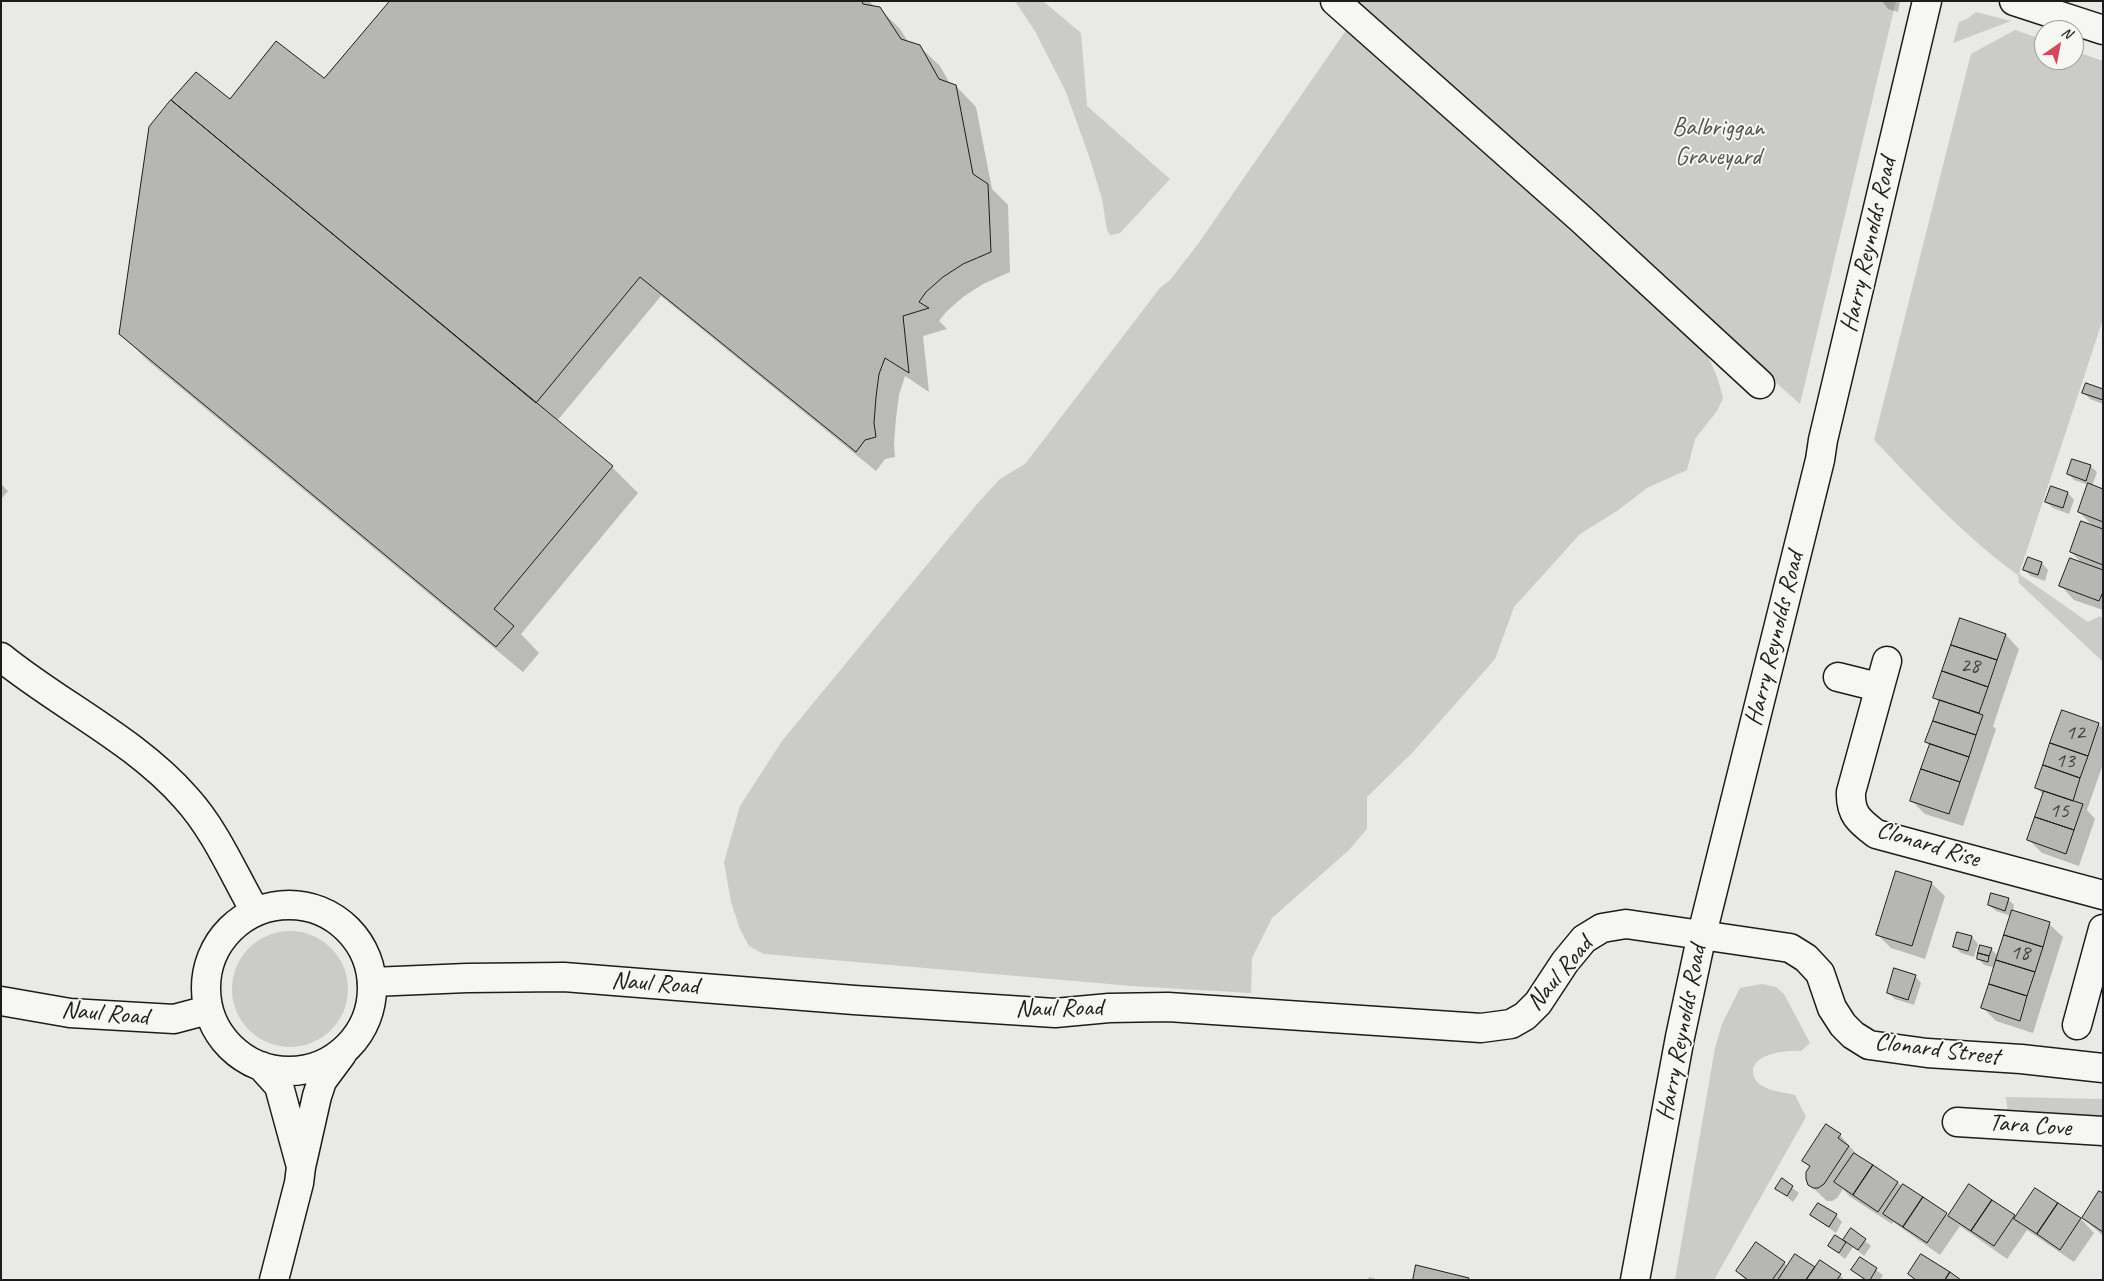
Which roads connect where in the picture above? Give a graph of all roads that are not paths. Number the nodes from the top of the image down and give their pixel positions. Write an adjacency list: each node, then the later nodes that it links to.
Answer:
1 (1335, 1): 5 (street)
2 (1928, 1): 13 (street, Harry Reynolds Road)
3 (2014, 1): 4 (street)
4 (2103, 30)
5 (1760, 384)
6 (1, 657): 11 (street)
7 (1887, 661): 9 (street, Clonard Rise)
8 (1838, 677): 9 (street)
9 (1878, 687): 10 (street, Clonard Rise)
10 (2103, 895)
11 (255, 912): 14 (street); 16 (street)
12 (2103, 929): 17 (street)
13 (1702, 934): 14 (street, Naul Road); 20 (street, Clonard Street); 25 (street, Harry Reynolds Road)
14 (372, 982): 18 (street)
15 (1, 1001): 16 (street, Naul Road)
16 (208, 1010): 19 (street)
17 (2077, 1025)
18 (347, 1048): 19 (street); 23 (street)
19 (261, 1066): 23 (street)
20 (2103, 1068)
21 (1957, 1122): 22 (street, Tara Cove)
22 (2103, 1131)
23 (301, 1167): 24 (street)
24 (274, 1280)
25 (1635, 1280)

